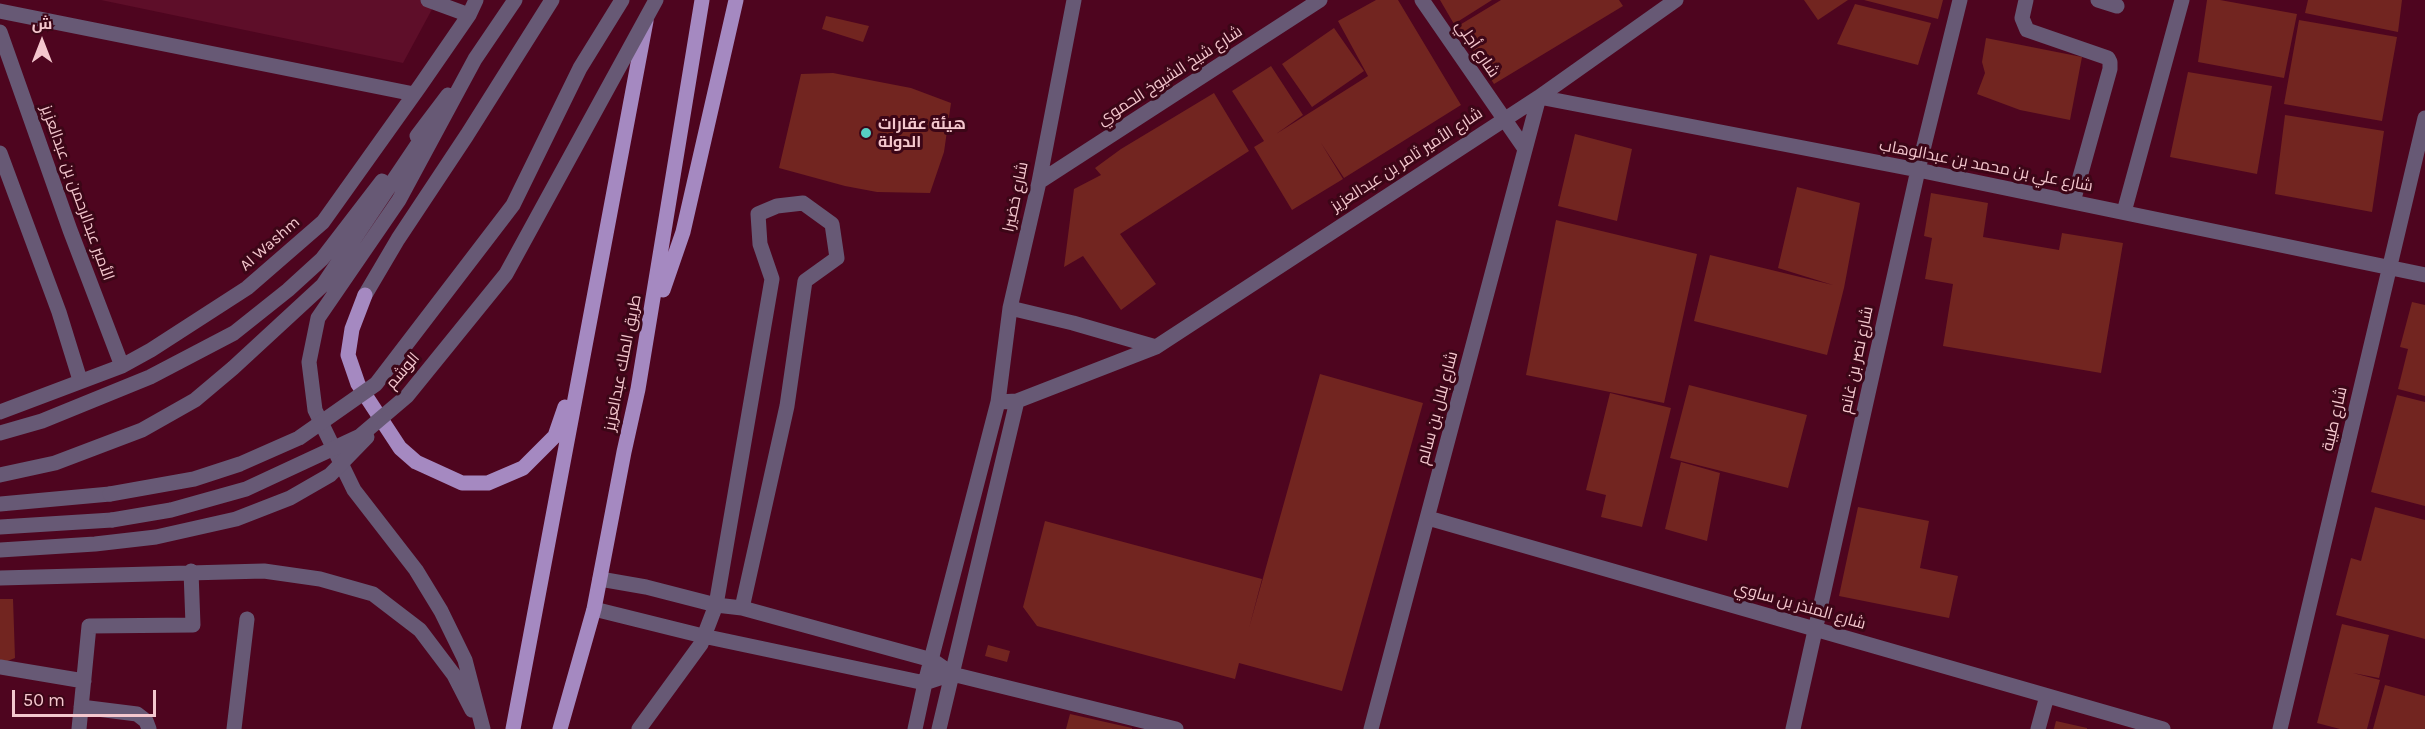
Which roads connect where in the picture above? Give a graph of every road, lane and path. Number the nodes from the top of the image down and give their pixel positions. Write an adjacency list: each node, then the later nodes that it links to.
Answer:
1 (428, 0): 20 (street)
2 (476, 0): 20 (street, Al Washm)
3 (515, 0): 22 (street)
4 (552, 0): 36 (street)
5 (622, 0): 49 (street, bridge)
6 (650, 0): 39 (main road)
7 (656, 0): 43 (street, الوشم, bridge)
8 (702, 0): 38 (main road, طريق الملك عبدالعزيز)
9 (736, 0): 38 (main road)
10 (1074, 0): 31 (street, شارع خضيرا)
11 (1320, 0): 31 (street, شارع شيخ الشيوخ الحموي)
12 (1422, 0): 27 (street, شارع أجلي)
13 (1676, 0): 25 (street, شارع الأمير ثامر بن عبدالعزيز)
14 (1960, 0): 30 (street, شارع نصر بن غانم)
15 (2026, 0): 32 (street)
16 (2098, 0): 18 (street)
17 (2182, 0): 33 (street)
18 (2117, 6)
19 (0, 11): 24 (street)
20 (469, 15): 24 (street, Al Washm)
21 (0, 32): 23 (street, الأمير عبدالرحمن بن عبدالعزيز)
22 (475, 59): 47 (street); 48 (street); 72 (street)
23 (7, 72): 41 (street, الأمير عبدالرحمن بن عبدالعزيز)
24 (414, 94): 41 (street, Al Washm)
25 (1539, 97): 27 (street, شارع الأمير ثامر بن عبدالعزيز); 28 (street, شارع بلال بن سالم); 30 (street, شارع علي بن محمد بن عبدالوهاب)
26 (2425, 118): 34 (street, شارع طيبة)
27 (1502, 119): 28 (street, شارع أجلي); 40 (street, شارع الأمير ثامر بن عبدالعزيز)
28 (1525, 149): 50 (street, شارع بلال بن سالم)
29 (0, 153): 42 (street)
30 (1918, 170): 32 (street, شارع علي بن محمد بن عبدالوهاب); 60 (street, شارع نصر بن غانم)
31 (1039, 182): 37 (street, شارع خضيرا)
32 (2073, 202): 33 (street, شارع علي بن محمد بن عبدالوهاب)
33 (2124, 212): 34 (street, شارع علي بن محمد بن عبدالوهاب)
34 (2389, 267): 35 (street, شارع علي بن محمد بن عبدالوهاب); 83 (street, شارع طيبة)
35 (2425, 275)
36 (364, 295): 39 (main road)
37 (1010, 308): 40 (street); 45 (street, شارع خضيرا)
38 (650, 323): 55 (main road, طريق الملك عبدالعزيز)
39 (586, 338): 73 (main road)
40 (1156, 347): 44 (street, شارع الأمير ثامر بن عبدالعزيز)
41 (122, 366): 42 (street, Al Washm)
42 (80, 381): 46 (street, Al Washm)
43 (407, 396): 51 (street, الوشم, bridge); 52 (street, bridge)
44 (1017, 401): 45 (street, شارع الأمير ثامر بن عبدالعزيز); 64 (street)
45 (998, 402): 62 (street, شارع خضيرا)
46 (0, 412)
47 (0, 433)
48 (0, 475)
49 (0, 504)
50 (1428, 518): 60 (street, شارع المنذر بن ساوي); 79 (street, شارع بلال بن سالم)
51 (0, 527)
52 (0, 550)
53 (191, 572): 54 (street); 65 (street); 72 (street)
54 (0, 578)
55 (600, 579): 56 (street); 58 (main road, طريق الملك عبدالعزيز)
56 (716, 605): 57 (street); 57 (street); 61 (street)
57 (742, 608): 62 (street)
58 (594, 609): 61 (street); 74 (main road, طريق الملك عبدالعزيز)
59 (247, 619): 71 (street)
60 (1816, 630): 67 (street, شارع المنذر بن ساوي); 80 (street, شارع نصر بن غانم)
61 (703, 636): 66 (street); 75 (street)
62 (932, 660): 64 (street); 66 (street, شارع خضيرا)
63 (0, 666): 65 (street)
64 (952, 675): 66 (street); 77 (street); 78 (street)
65 (84, 681): 68 (street)
66 (925, 683): 76 (street, شارع خضيرا)
67 (2047, 696): 81 (street); 82 (street, شارع المنذر بن ساوي)
68 (81, 707): 69 (street); 70 (street)
69 (79, 729)
70 (148, 729)
71 (234, 729)
72 (482, 729)
73 (513, 729)
74 (560, 729)
75 (639, 729)
76 (915, 729)
77 (939, 729)
78 (1176, 729)
79 (1371, 729)
80 (1793, 729)
81 (2038, 729)
82 (2163, 729)
83 (2280, 729)

